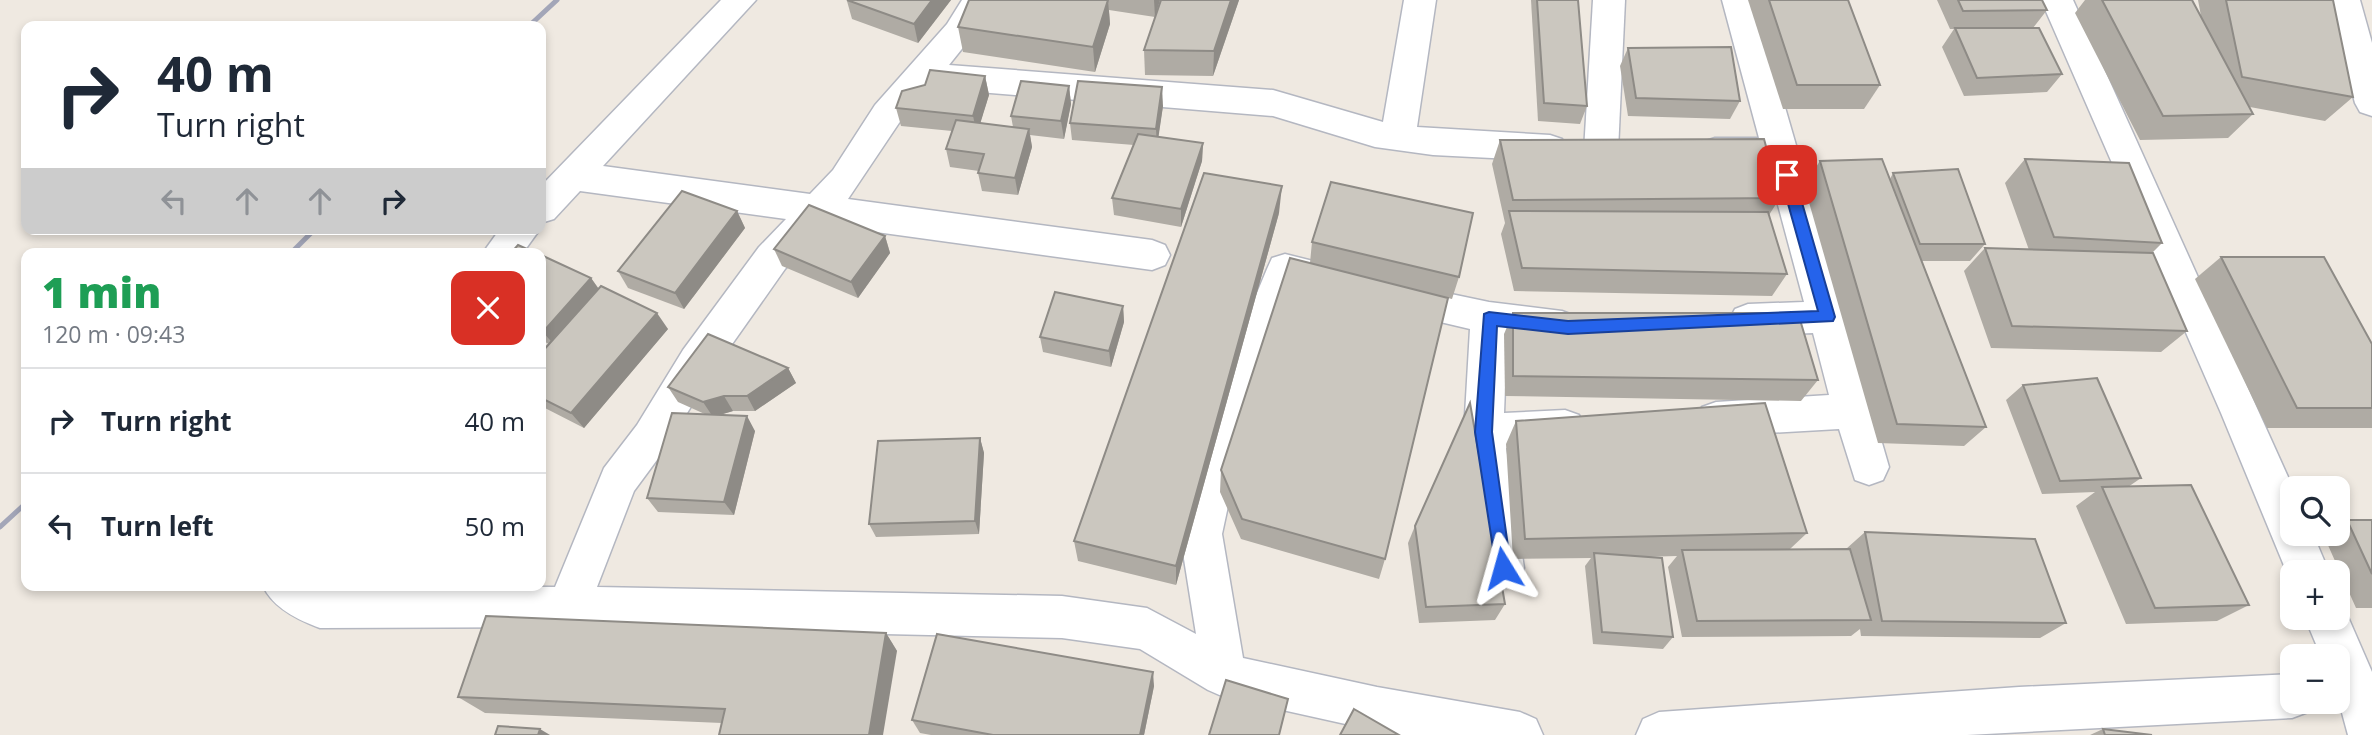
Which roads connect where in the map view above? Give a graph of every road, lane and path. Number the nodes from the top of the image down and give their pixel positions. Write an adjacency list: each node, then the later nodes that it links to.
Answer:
1 (740, 0): 13 (street)
2 (979, 0): 8 (street)
3 (1420, 0): 10 (street)
4 (1608, 0): 10 (street)
5 (1738, 0): 12 (street)
6 (2057, 0): 26 (street)
7 (2344, 0): 9 (street)
8 (921, 75): 10 (street); 15 (street)
9 (2372, 103)
10 (1398, 137)
11 (1684, 151): 12 (street)
12 (1780, 151): 17 (street)
13 (572, 176): 14 (street); 15 (street)
14 (546, 204)
15 (817, 209): 16 (street); 29 (street)
16 (1152, 255)
17 (1827, 317): 19 (street); 21 (street)
18 (1489, 318): 20 (street); 24 (street); 31 (street)
19 (1718, 321)
20 (1595, 326)
21 (1853, 411): 22 (street); 25 (street)
22 (1675, 421)
23 (1607, 425): 24 (street)
24 (1484, 432): 27 (street)
25 (1869, 467)
26 (2303, 560)
27 (1503, 568)
28 (293, 591): 29 (street)
29 (568, 607): 31 (street)
30 (2332, 630): 32 (street)
31 (1224, 675): 34 (street)
32 (2356, 694): 36 (street)
33 (2280, 697): 35 (street)
34 (1520, 735)
35 (1660, 735)
36 (2371, 735)

